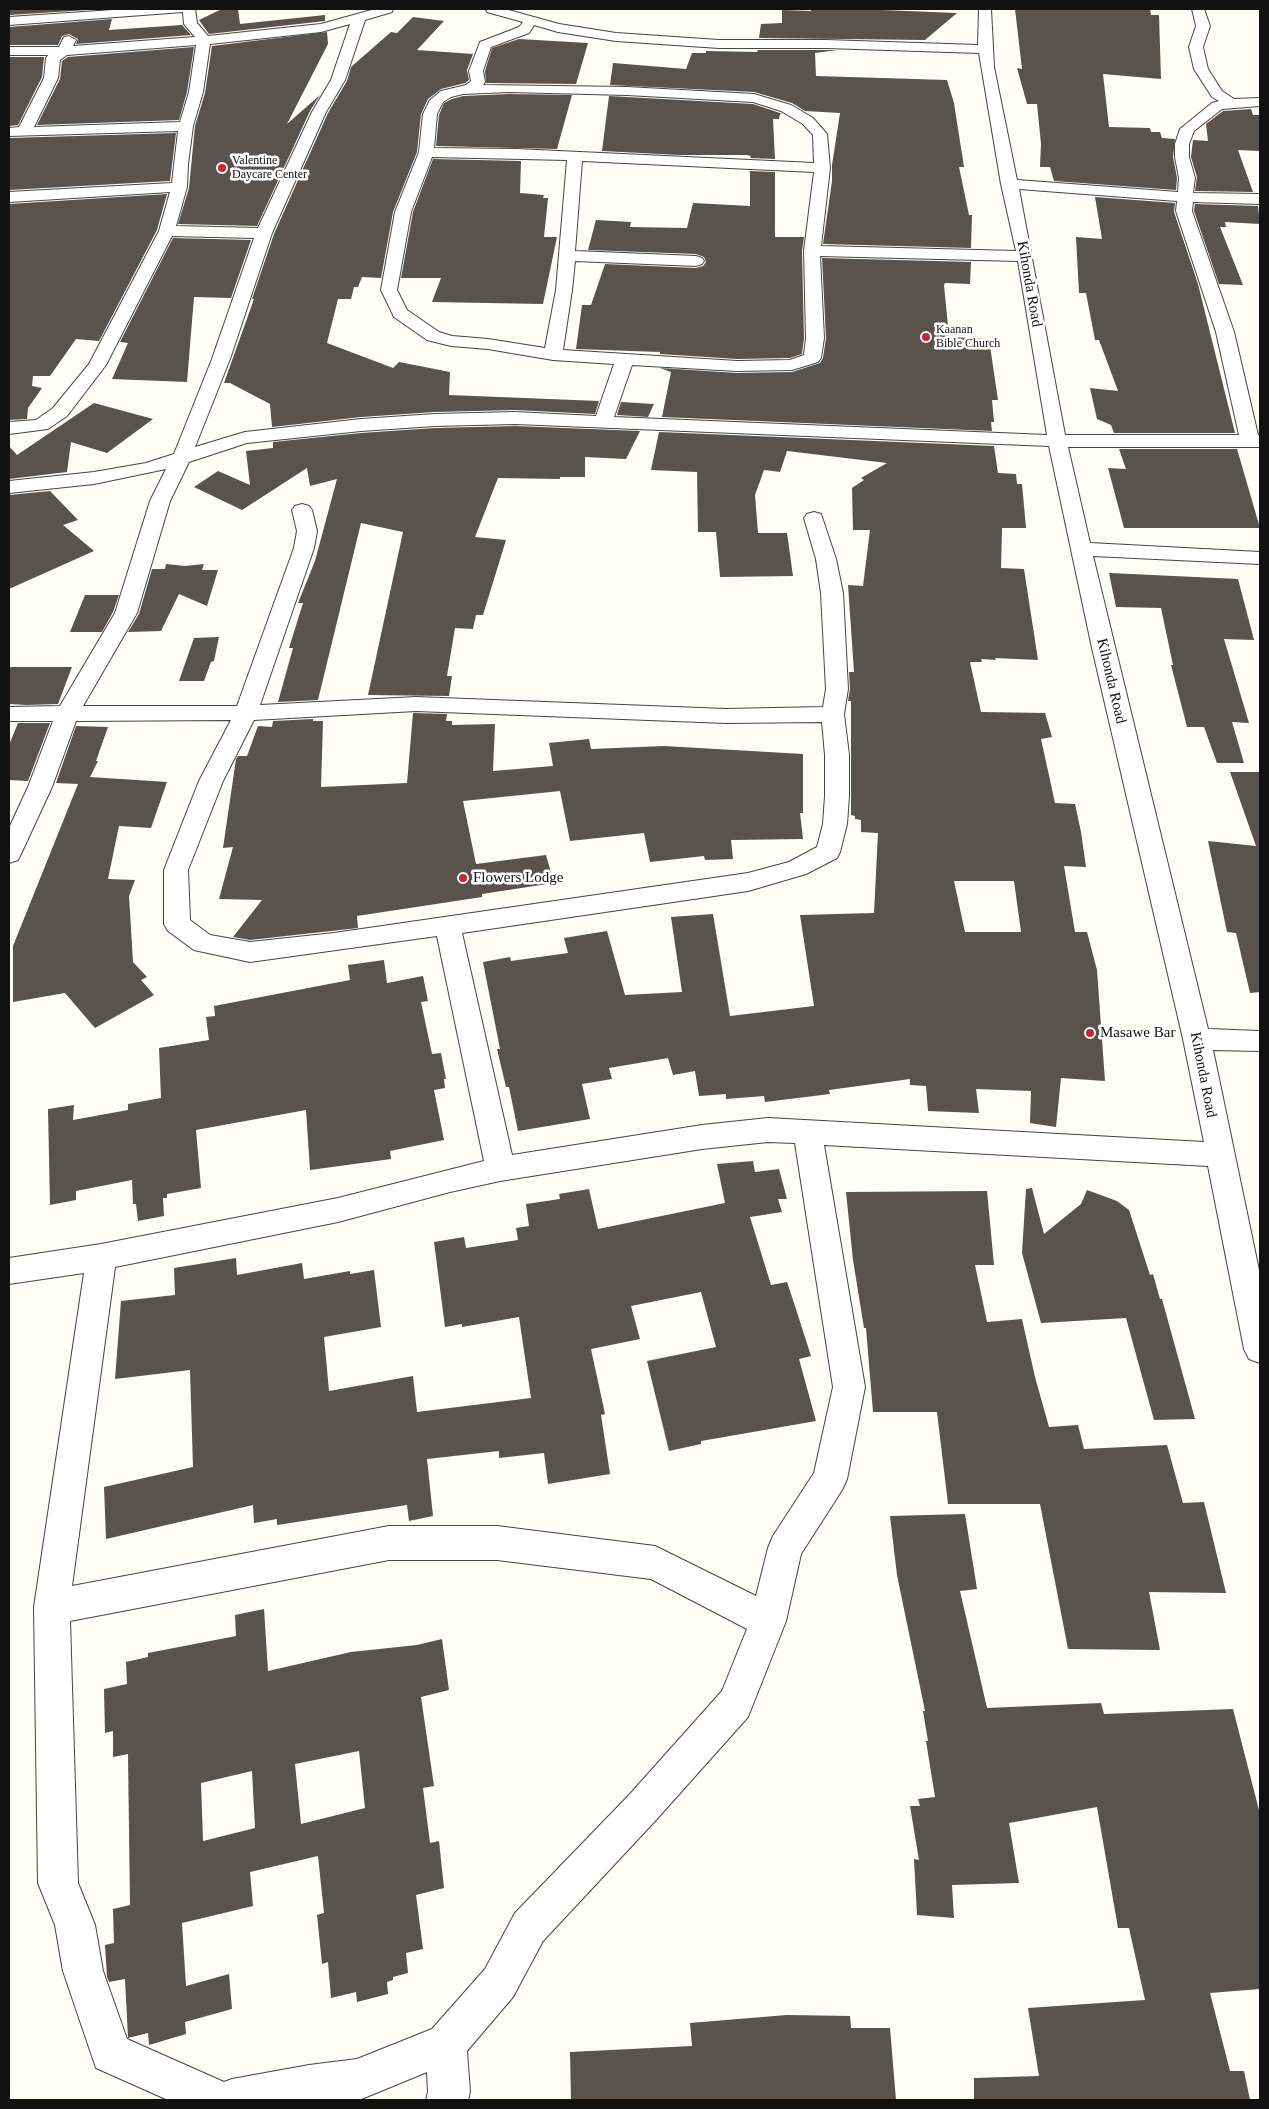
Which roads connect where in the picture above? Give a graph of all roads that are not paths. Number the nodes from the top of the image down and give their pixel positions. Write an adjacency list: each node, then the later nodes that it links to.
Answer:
1 (180, 9): 7 (street)
2 (189, 9): 11 (street)
3 (387, 9): 8 (street)
4 (492, 9): 10 (street)
5 (985, 9): 12 (street, Kihonda Road)
6 (1198, 9): 17 (street)
7 (81, 16): 9 (street); 14 (street)
8 (359, 18): 11 (street); 30 (street)
9 (9, 21)
10 (531, 21): 12 (street); 15 (street)
11 (204, 39): 14 (street); 18 (street)
12 (985, 49): 24 (street, Kihonda Road)
13 (9, 51): 14 (street)
14 (64, 51): 19 (street)
15 (462, 90): 21 (street); 23 (street)
16 (1260, 102): 17 (street)
17 (1231, 103): 27 (street)
18 (186, 126): 19 (street); 25 (street)
19 (25, 131): 20 (street)
20 (9, 132)
21 (426, 152): 22 (street); 35 (street)
22 (575, 157): 23 (street); 32 (street)
23 (822, 168): 31 (street)
24 (1010, 184): 27 (street); 33 (street, Kihonda Road)
25 (179, 187): 26 (street); 29 (street)
26 (9, 197)
27 (1186, 197): 28 (street); 42 (street)
28 (1260, 199)
29 (167, 231): 30 (street); 39 (street)
30 (264, 233): 38 (street)
31 (812, 251): 33 (street); 36 (street)
32 (566, 256): 34 (street); 35 (street)
33 (1025, 256): 41 (street, Kihonda Road)
34 (696, 261)
35 (553, 355): 36 (street)
36 (626, 359): 37 (street)
37 (603, 422): 40 (street); 41 (street)
38 (194, 427): 40 (street); 43 (street)
39 (9, 428)
40 (245, 438): 43 (street)
41 (1057, 441): 42 (street); 47 (street, Kihonda Road)
42 (1255, 441)
43 (182, 457): 44 (street); 51 (street)
44 (9, 487)
45 (302, 510): 49 (street)
46 (814, 518): 52 (street)
47 (1082, 549): 48 (street); 55 (street, Kihonda Road)
48 (1260, 558)
49 (246, 713): 51 (street); 52 (street); 54 (street)
50 (9, 714): 51 (street)
51 (68, 714): 53 (street)
52 (833, 714): 54 (street)
53 (9, 854)
54 (448, 926): 59 (street)
55 (1197, 1040): 56 (street); 58 (street, Kihonda Road)
56 (1260, 1041)
57 (808, 1133): 58 (street); 59 (street); 64 (street)
58 (1219, 1155): 62 (street, Kihonda Road)
59 (500, 1169): 60 (street)
60 (101, 1257): 61 (street); 63 (street)
61 (9, 1271)
62 (1260, 1349)
63 (52, 1607): 64 (street); 66 (street)
64 (768, 1621): 65 (street)
65 (446, 2044): 67 (street); 68 (street)
66 (215, 2100)
67 (232, 2100)
68 (446, 2100)

